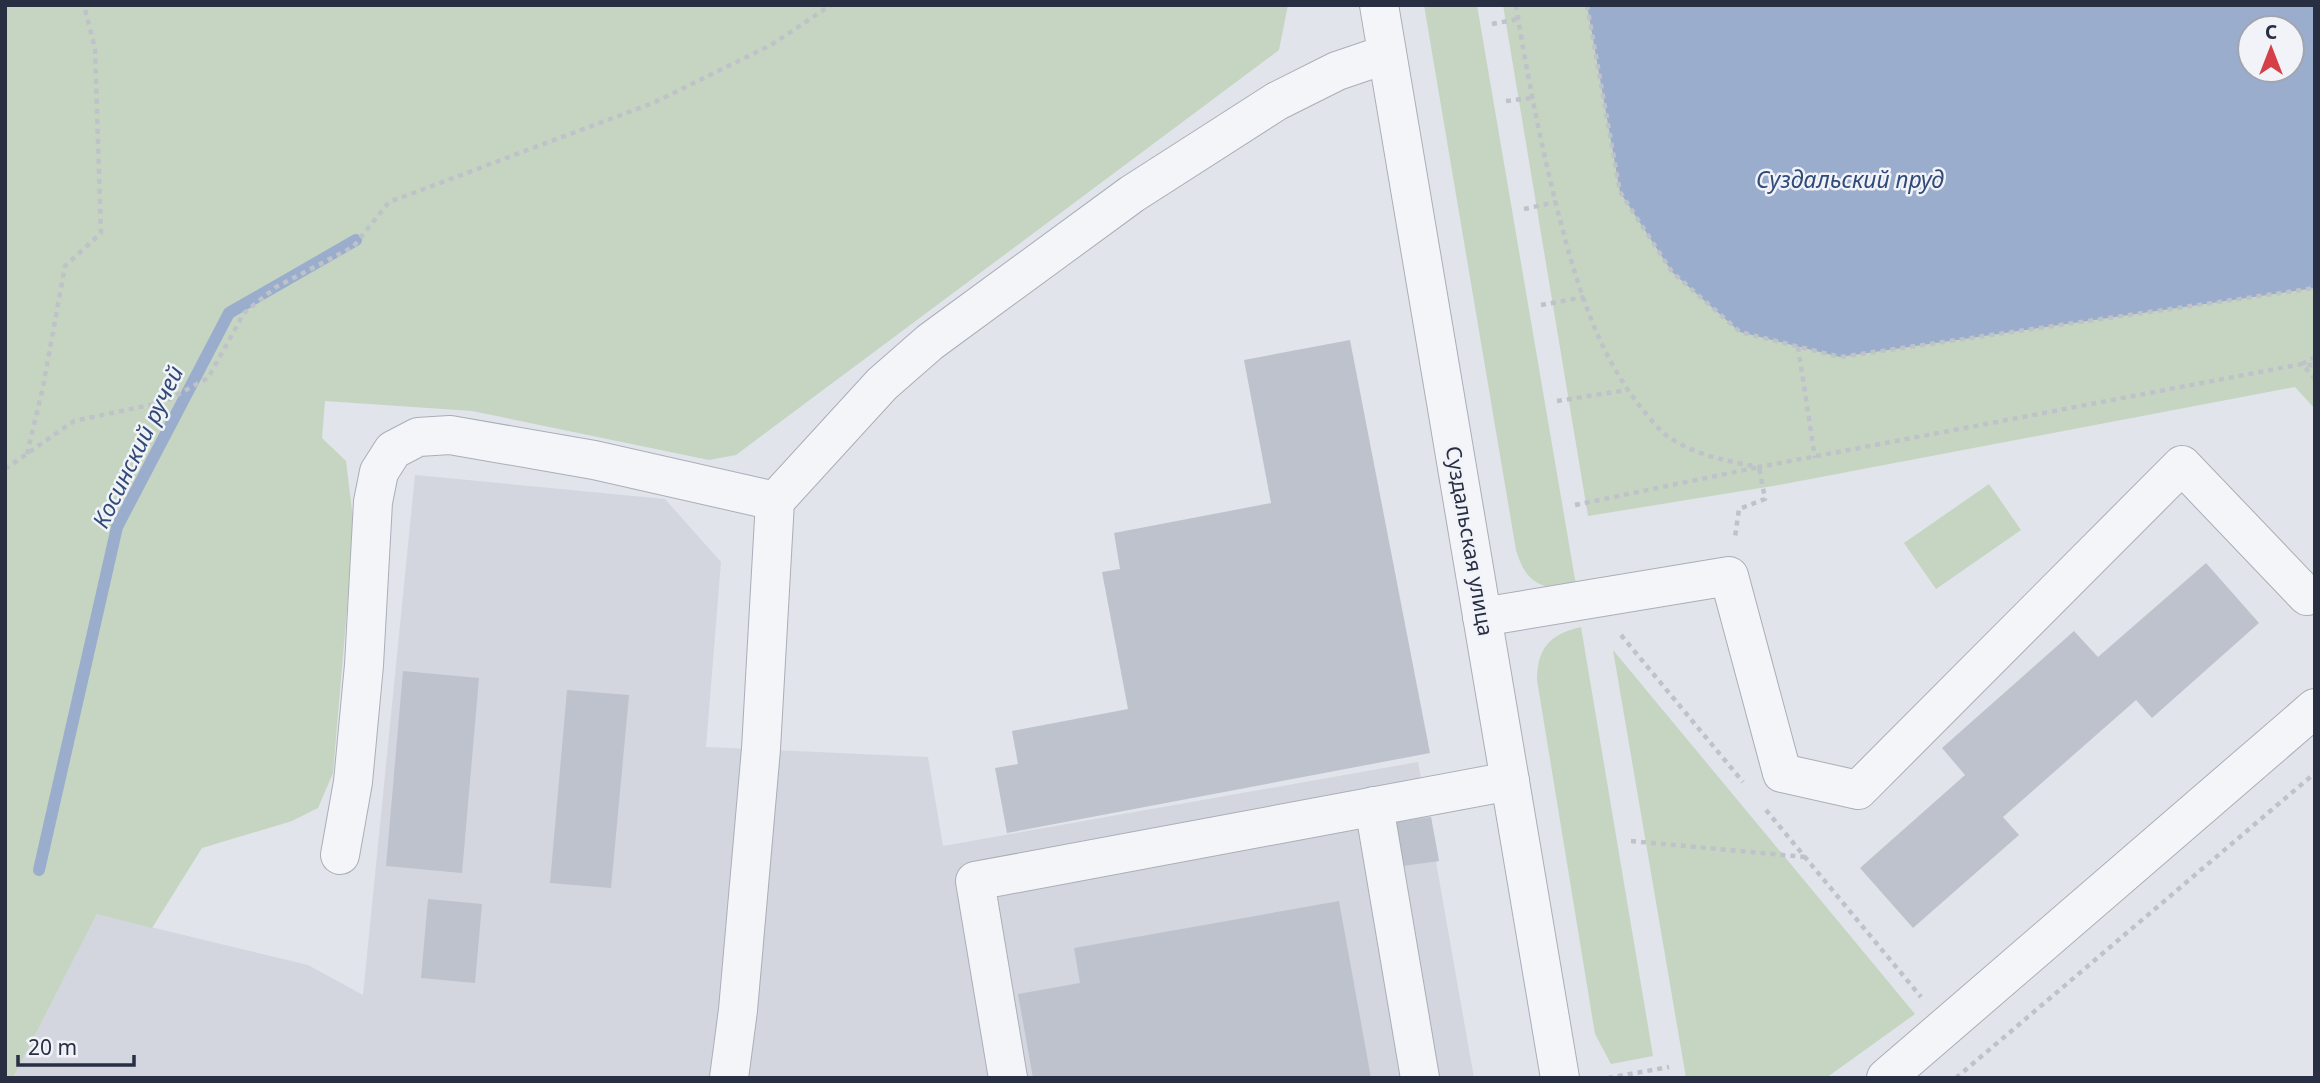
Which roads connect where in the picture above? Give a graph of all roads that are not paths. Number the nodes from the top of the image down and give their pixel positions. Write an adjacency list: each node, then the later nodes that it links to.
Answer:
1 (1379, 5): 2 (street, Суздальская улица)
2 (1387, 54): 3 (street); 5 (street, Суздальская улица)
3 (775, 501): 9 (street); 10 (street)
4 (2307, 596): 5 (street)
5 (1482, 617): 7 (street, Суздальская улица)
6 (2315, 708): 14 (street)
7 (1510, 781): 8 (street); 13 (street, Суздальская улица)
8 (1374, 806): 11 (street); 12 (street)
9 (340, 855)
10 (729, 1078)
11 (1008, 1078)
12 (1420, 1078)
13 (1560, 1078)
14 (1886, 1078)

